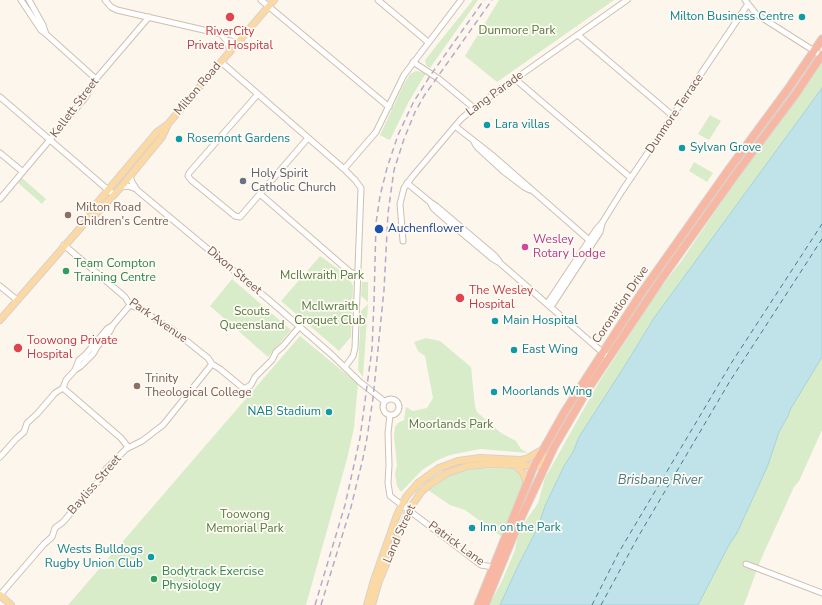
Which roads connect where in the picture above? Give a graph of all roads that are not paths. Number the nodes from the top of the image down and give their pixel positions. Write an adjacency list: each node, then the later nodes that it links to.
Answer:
1 (21, 0): 12 (street)
2 (29, 0): 12 (street)
3 (105, 0): 11 (street)
4 (261, 0): 10 (street)
5 (274, 0): 10 (main road, Milton Road)
6 (378, 0): 17 (street)
7 (461, 0): 17 (street)
8 (627, 0): 14 (street, Lang Parade)
9 (746, 2): 18 (street); 29 (street, Dunmore Terrace)
10 (269, 6): 15 (main road, Milton Road); 27 (street)
11 (149, 17): 13 (street); 23 (street, Kellett Street)
12 (46, 34): 23 (street)
13 (221, 34): 15 (street); 19 (street)
14 (578, 35): 24 (street, Lang Parade); 29 (street)
15 (242, 38): 19 (main road, Milton Road)
16 (822, 39): 18 (highway, Coronation Drive)
17 (428, 42): 22 (street)
18 (815, 51): 20 (street); 58 (highway, Coronation Drive)
19 (230, 52): 21 (main road, Milton Road)
20 (822, 55): 59 (highway, Coronation Drive)
21 (220, 62): 25 (street); 30 (main road, Milton Road)
22 (413, 62): 27 (street); 28 (street)
23 (96, 79): 33 (street, Kellett Street)
24 (515, 79): 28 (street, Lang Parade); 38 (street)
25 (258, 94): 32 (street); 44 (street)
26 (0, 97): 33 (street)
27 (389, 107): 35 (street)
28 (474, 108): 31 (street, Lang Parade)
29 (673, 116): 38 (street, Dunmore Terrace)
30 (168, 124): 37 (main road, Milton Road); 41 (main road, Milton Road)
31 (455, 126): 39 (street, Lang Parade); 48 (street)
32 (308, 138): 35 (street); 44 (street)
33 (51, 140): 36 (street, Kellett Street); 41 (street)
34 (0, 153): 36 (street)
35 (344, 169): 51 (street)
36 (23, 172): 45 (street, Kellett Street)
37 (130, 176): 40 (main road, Milton Road); 42 (street, Dixon Street)
38 (631, 178): 47 (street, Dunmore Terrace)
39 (407, 183): 49 (street, Lang Parade); 55 (street)
40 (121, 187): 42 (street, Dixon Street); 43 (main road, Milton Road)
41 (108, 190): 43 (street); 46 (main road, Milton Road)
42 (137, 190): 57 (street, Dixon Street)
43 (114, 194): 46 (main road, Milton Road)
44 (260, 194): 51 (street)
45 (0, 198)
46 (89, 218): 50 (main road, Milton Road)
47 (602, 223): 48 (street, Dunmore Terrace); 55 (street, Dunmore Terrace)
48 (589, 240): 55 (street, Dunmore Terrace)
49 (403, 241)
50 (64, 245): 53 (main road, Milton Road); 54 (street, Park Avenue)
51 (358, 275): 61 (street)
52 (0, 286): 53 (street)
53 (17, 300): 56 (main road, Milton Road)
54 (130, 305): 60 (street, Park Avenue); 62 (street)
55 (549, 305): 58 (street)
56 (0, 320)
57 (300, 326): 60 (street, Park Avenue); 61 (street, Dixon Street)
58 (602, 352): 59 (street); 67 (highway, Coronation Drive)
59 (609, 358): 66 (highway, Coronation Drive)
60 (212, 364): 65 (street, Bayliss Street)
61 (345, 367): 63 (street, Dixon Street)
62 (63, 388): 65 (street); 68 (street)
63 (384, 401): 64 (street); 64 (street)
64 (390, 415): 72 (street, Patrick Lane)
65 (128, 447): 77 (street, Bayliss Street)
66 (554, 447): 70 (main road); 82 (highway, Coronation Drive)
67 (542, 450): 70 (highway, Coronation Drive); 72 (main road, Land Street)
68 (0, 458)
69 (515, 465): 70 (main road, Land Street); 71 (main road); 73 (main road, Land Street)
70 (534, 466): 71 (highway, Coronation Drive)
71 (527, 483): 75 (highway, Coronation Drive)
72 (402, 505): 73 (street, Patrick Lane); 79 (main road, Land Street)
73 (409, 510): 75 (street, Patrick Lane); 80 (main road, Land Street)
74 (746, 564): 76 (street)
75 (493, 567): 81 (highway, Coronation Drive)
76 (822, 593)
77 (0, 595): 78 (main road)
78 (11, 605)
79 (367, 605)
80 (372, 605)
81 (478, 605)
82 (485, 605)

